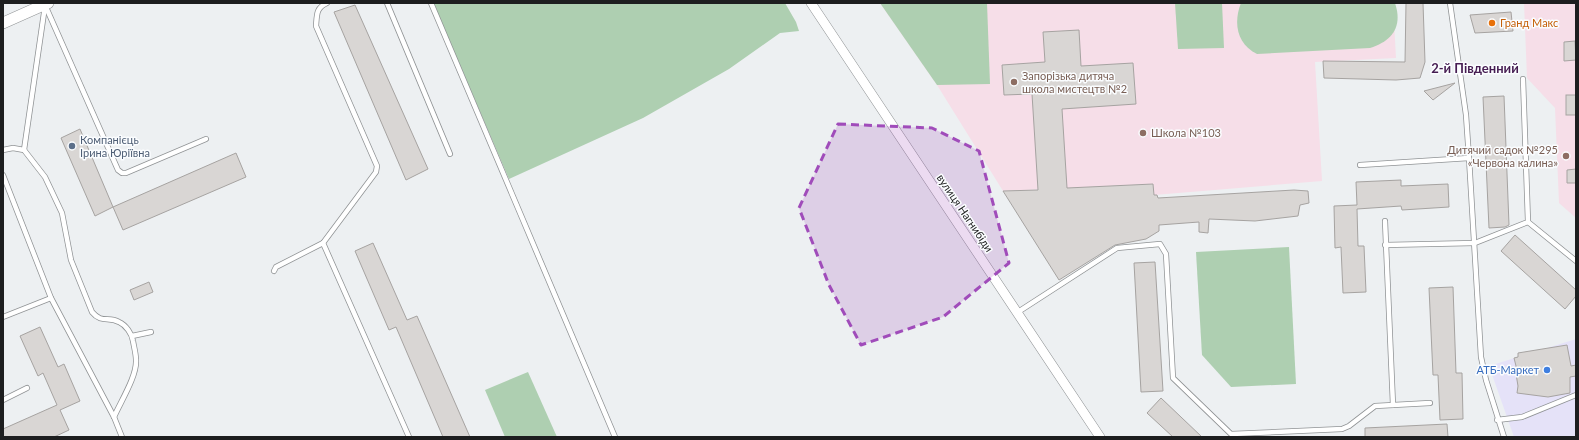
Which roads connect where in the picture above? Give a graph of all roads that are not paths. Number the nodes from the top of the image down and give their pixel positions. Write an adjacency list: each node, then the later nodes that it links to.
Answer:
1 (328, 3): 18 (lane)
2 (387, 3): 12 (lane)
3 (431, 3): 37 (lane)
4 (810, 3): 24 (street, вулиця Нагнибіди)
5 (1450, 3): 13 (lane)
6 (46, 4): 7 (street); 9 (lane); 11 (lane)
7 (3, 23)
8 (1523, 79): 17 (lane)
9 (206, 139)
10 (3, 150): 11 (lane)
11 (24, 150): 27 (lane)
12 (450, 154)
13 (1469, 158): 14 (lane); 19 (lane)
14 (1360, 165)
15 (3, 176): 23 (lane)
16 (1385, 221): 20 (lane)
17 (1528, 222): 19 (lane); 21 (lane)
18 (322, 243): 22 (lane); 36 (lane)
19 (1474, 243): 20 (lane); 34 (lane)
20 (1385, 245): 32 (lane)
21 (1576, 261)
22 (274, 271)
23 (51, 298): 25 (lane); 33 (lane)
24 (1018, 312): 32 (lane); 38 (street, вулиця Нагнибіди)
25 (3, 318)
26 (151, 332): 27 (lane)
27 (132, 336): 33 (lane)
28 (27, 388): 30 (lane)
29 (1576, 395): 34 (lane)
30 (3, 400)
31 (1430, 403): 32 (lane)
32 (1393, 405)
33 (114, 417): 35 (lane)
34 (1497, 420): 39 (lane)
35 (122, 437)
36 (409, 437)
37 (616, 437)
38 (1100, 437)
39 (1504, 437)

